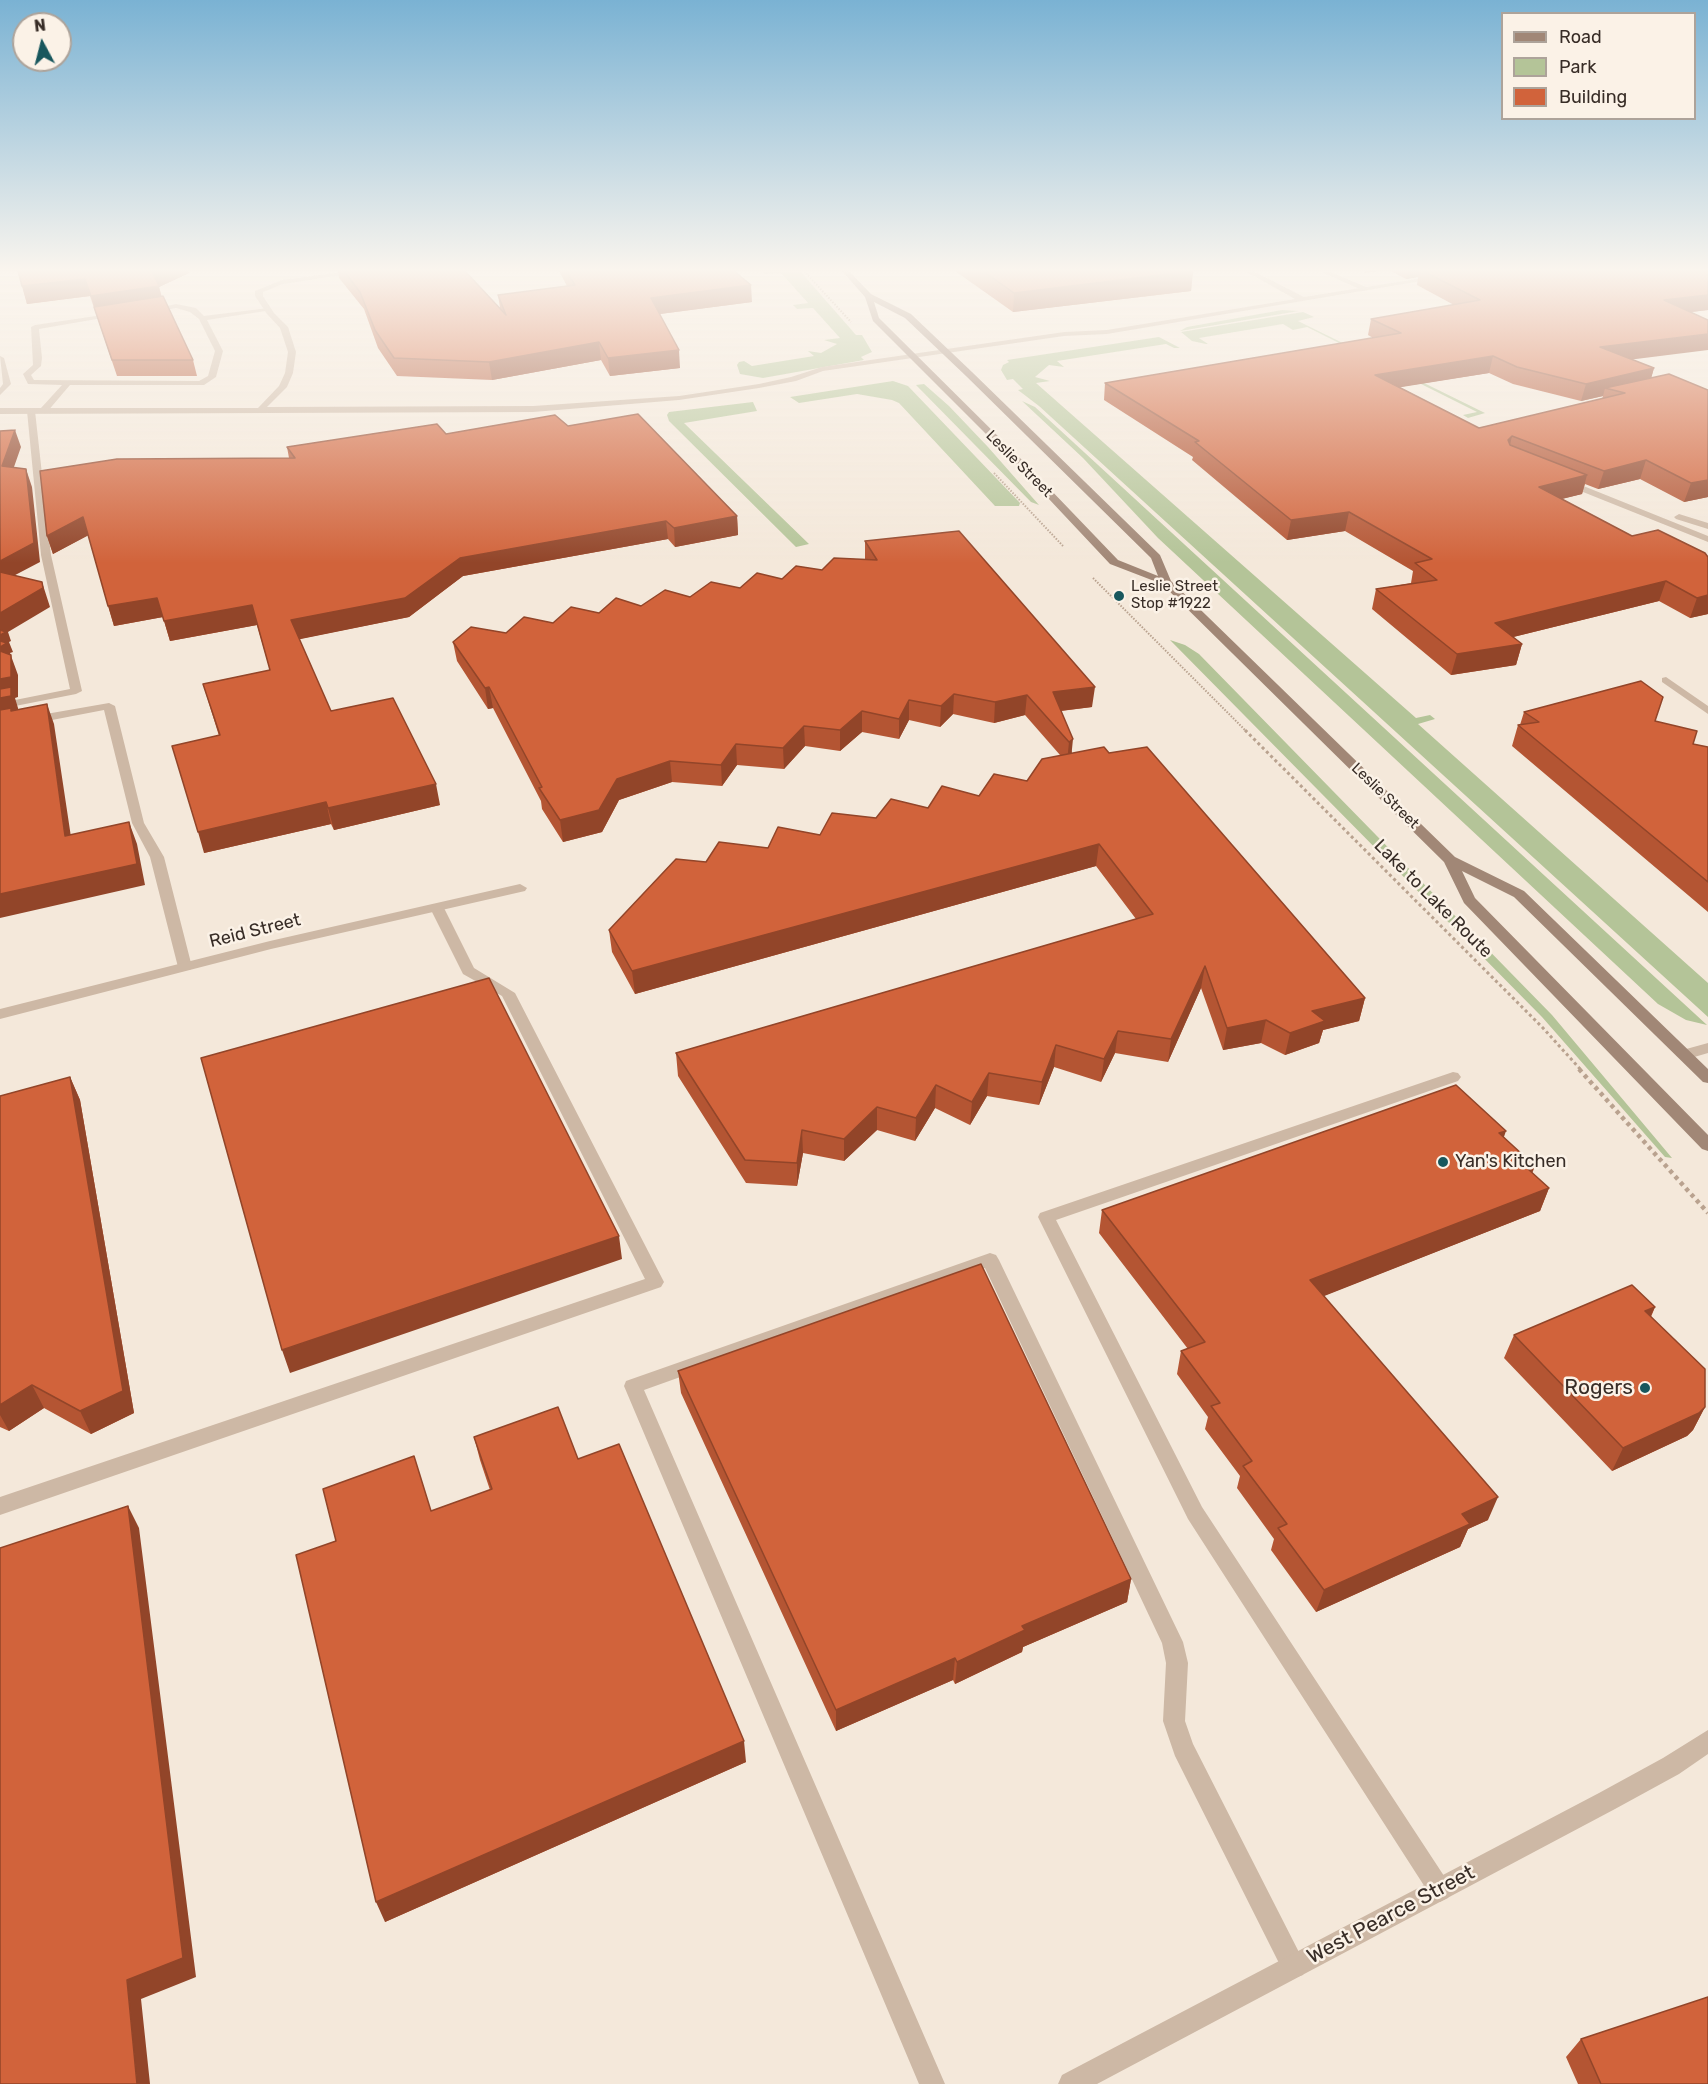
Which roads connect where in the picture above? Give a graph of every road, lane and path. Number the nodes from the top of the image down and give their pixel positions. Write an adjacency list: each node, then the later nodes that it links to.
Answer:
1 (3, 368): 11 (street)
2 (34, 368): 10 (street)
3 (214, 368): 10 (street)
4 (290, 368): 13 (street)
5 (828, 368): 8 (street)
6 (919, 368): 22 (main road, Leslie Street)
7 (968, 368): 22 (main road, Leslie Street)
8 (792, 379): 9 (street); 13 (street)
9 (828, 379)
10 (68, 383): 12 (street)
11 (0, 393)
12 (44, 410): 13 (street); 15 (street)
13 (260, 410)
14 (0, 411): 15 (street)
15 (30, 411): 25 (street)
16 (1554, 477): 21 (street)
17 (1020, 501): 18 (path)
18 (1035, 517)
19 (1679, 517): 20 (street)
20 (1708, 526)
21 (1708, 539)
22 (1166, 582): 28 (main road, Leslie Street)
23 (1128, 614): 38 (path, Lake to Lake Route)
24 (1666, 680): 26 (street)
25 (0, 706)
26 (1708, 711)
27 (0, 726): 31 (street)
28 (1450, 860): 34 (main road, Leslie Street); 37 (main road, Leslie Street)
29 (520, 888): 30 (street, Reid Street)
30 (437, 908): 31 (street, Reid Street); 39 (street)
31 (185, 967): 32 (street, Reid Street)
32 (0, 1014)
33 (1708, 1048): 34 (street)
34 (1684, 1055): 36 (main road, Leslie Street)
35 (1454, 1077): 41 (street)
36 (1708, 1078)
37 (1708, 1145)
38 (1708, 1213)
39 (0, 1506)
40 (1708, 1741): 41 (street, West Pearce Street)
41 (1440, 1890): 42 (street, West Pearce Street)
42 (1294, 1966): 43 (street); 44 (street, West Pearce Street)
43 (932, 2084)
44 (1071, 2084)

